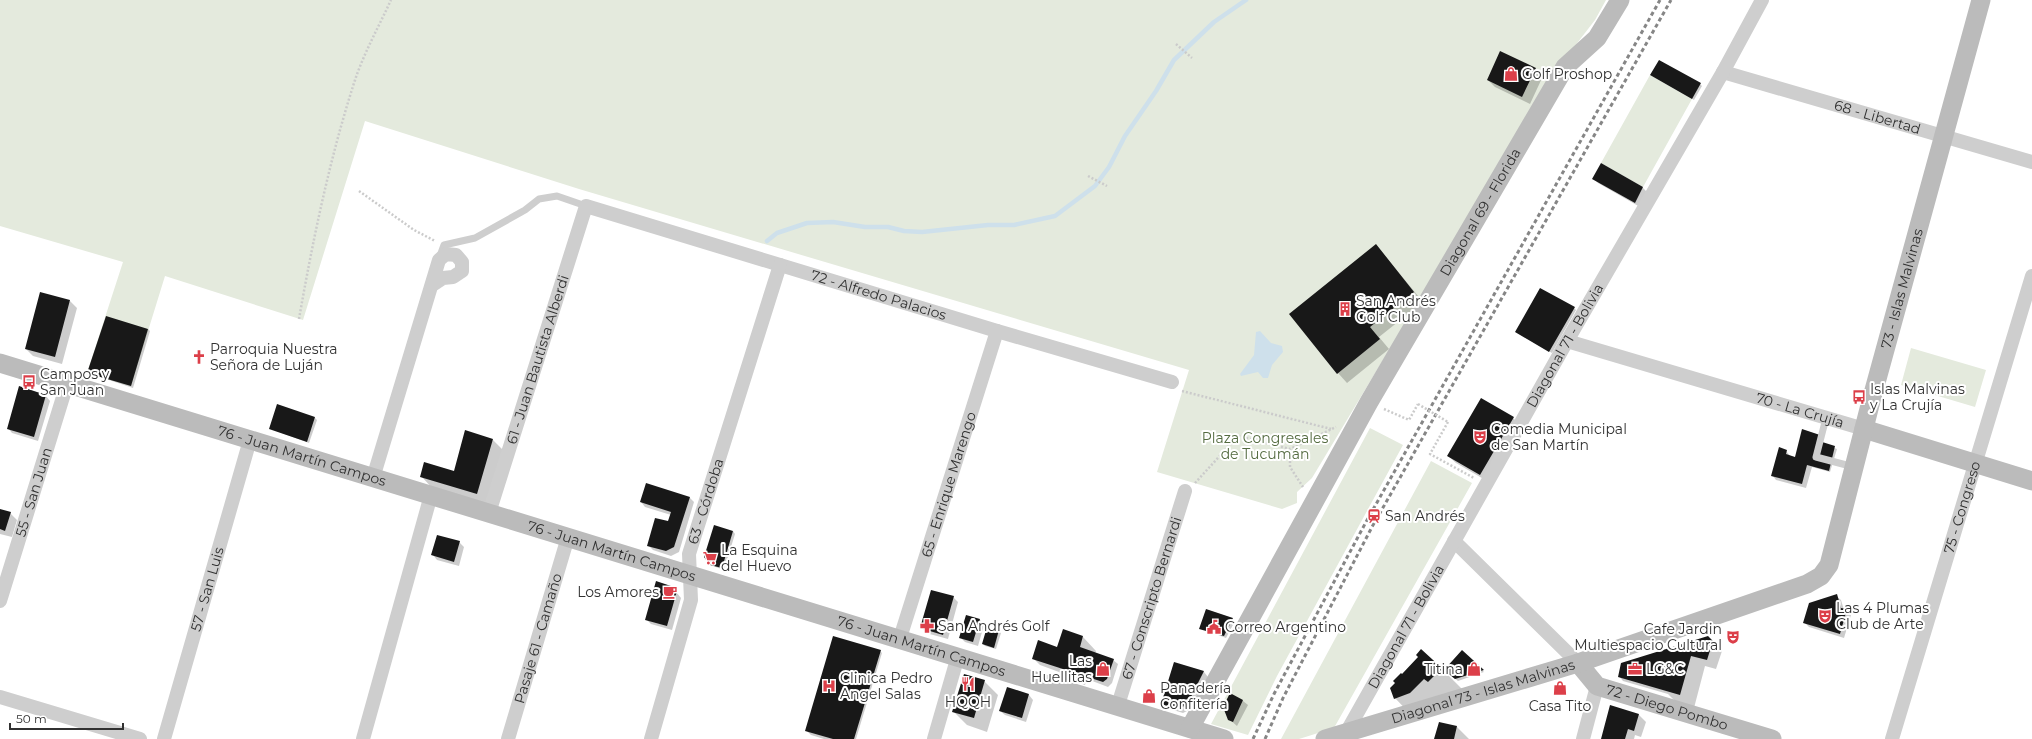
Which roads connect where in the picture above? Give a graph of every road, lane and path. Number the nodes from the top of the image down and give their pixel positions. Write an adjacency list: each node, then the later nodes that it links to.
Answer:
1 (391, 0): 19 (path)
2 (1620, 0): 37 (main road, Diagonal 69 - Florida)
3 (1762, 0): 7 (street, Diagonal 71 - Bolivia)
4 (1981, 0): 8 (main road, 73 - Islas Malvinas)
5 (1176, 44): 6 (path)
6 (1192, 58)
7 (1723, 72): 8 (street, 68 - Libertad); 21 (street, Diagonal 71 - Bolivia)
8 (1944, 137): 9 (street, 68 - Libertad); 27 (main road, 73 - Islas Malvinas)
9 (2032, 162)
10 (1088, 176): 11 (path)
11 (1107, 186)
12 (359, 191): 14 (path)
13 (586, 206): 14 (lane); 16 (street, 72 - Alfredo Palacios); 38 (street, 61 - Juan Bautista Alberdi)
14 (444, 245): 15 (lane)
15 (439, 260): 18 (street); 18 (street)
16 (780, 265): 20 (street, 72 - Alfredo Palacios); 41 (street, 63 - Córdoba)
17 (2032, 276): 30 (street, 75 - Congreso)
18 (431, 286): 32 (street)
19 (298, 319)
20 (997, 331): 23 (street, 72 - Alfredo Palacios); 44 (street, 65 - Enrique Marengo)
21 (1567, 341): 26 (street, 70 - La Crujía); 34 (street, Diagonal 71 - Bolivia)
22 (0, 363): 24 (main road, 76 - Juan Martín Campos)
23 (1172, 382): 29 (path)
24 (67, 384): 28 (main road, 76 - Juan Martín Campos); 43 (street, 55 - San Juan)
25 (1391, 412): 34 (path, bridge)
26 (1826, 418): 27 (street, 70 - La Crujía); 31 (lane)
27 (1864, 429): 30 (main road, 70 - La Crujía); 31 (main road, 73 - Islas Malvinas)
28 (250, 440): 32 (main road, 76 - Juan Martín Campos); 54 (street, 57 - San Luis)
29 (1290, 450): 35 (path); 37 (path)
30 (1975, 463): 33 (main road, 70 - La Crujía); 62 (street, 75 - Congreso)
31 (1854, 468): 42 (main road, 73 - Islas Malvinas)
32 (373, 478): 36 (main road, 76 - Juan Martín Campos)
33 (2032, 481)
34 (1486, 485): 40 (street, Diagonal 71 - Bolivia)
35 (1185, 491): 49 (street, 67 - Conscripto Bernardi)
36 (431, 495): 38 (main road, 76 - Juan Martín Campos); 55 (street)
37 (1317, 497): 50 (main road, Diagonal 69 - Florida)
38 (489, 513): 39 (main road, 76 - Juan Martín Campos)
39 (568, 537): 41 (main road, 76 - Juan Martín Campos); 56 (street, Pasaje 61 - Camaño)
40 (1454, 540): 46 (street, 72 - Diego Pombo); 51 (street, Diagonal 71 - Bolivia)
41 (690, 574): 44 (main road, 76 - Juan Martín Campos); 57 (street, 63 - Córdoba)
42 (1821, 576): 46 (main road, Diagonal 73 - Islas Malvinas)
43 (0, 601)
44 (900, 638): 45 (main road, 76 - Juan Martín Campos)
45 (958, 656): 49 (main road, 76 - Juan Martín Campos); 58 (street)
46 (1578, 663): 47 (main road, 72 - Diego Pombo); 51 (main road, Diagonal 73 - Islas Malvinas)
47 (1597, 686): 60 (street); 61 (main road, 72 - Diego Pombo)
48 (0, 697): 53 (street)
49 (1118, 705): 50 (main road, 76 - Juan Martín Campos)
50 (1190, 728): 52 (main road, 76 - Juan Martín Campos)
51 (1346, 733): 59 (main road, Diagonal 73 - Islas Malvinas)
52 (1219, 738)
53 (140, 739)
54 (164, 739)
55 (363, 739)
56 (508, 739)
57 (651, 739)
58 (934, 739)
59 (1324, 739)
60 (1583, 739)
61 (1772, 739)
62 (1892, 739)

